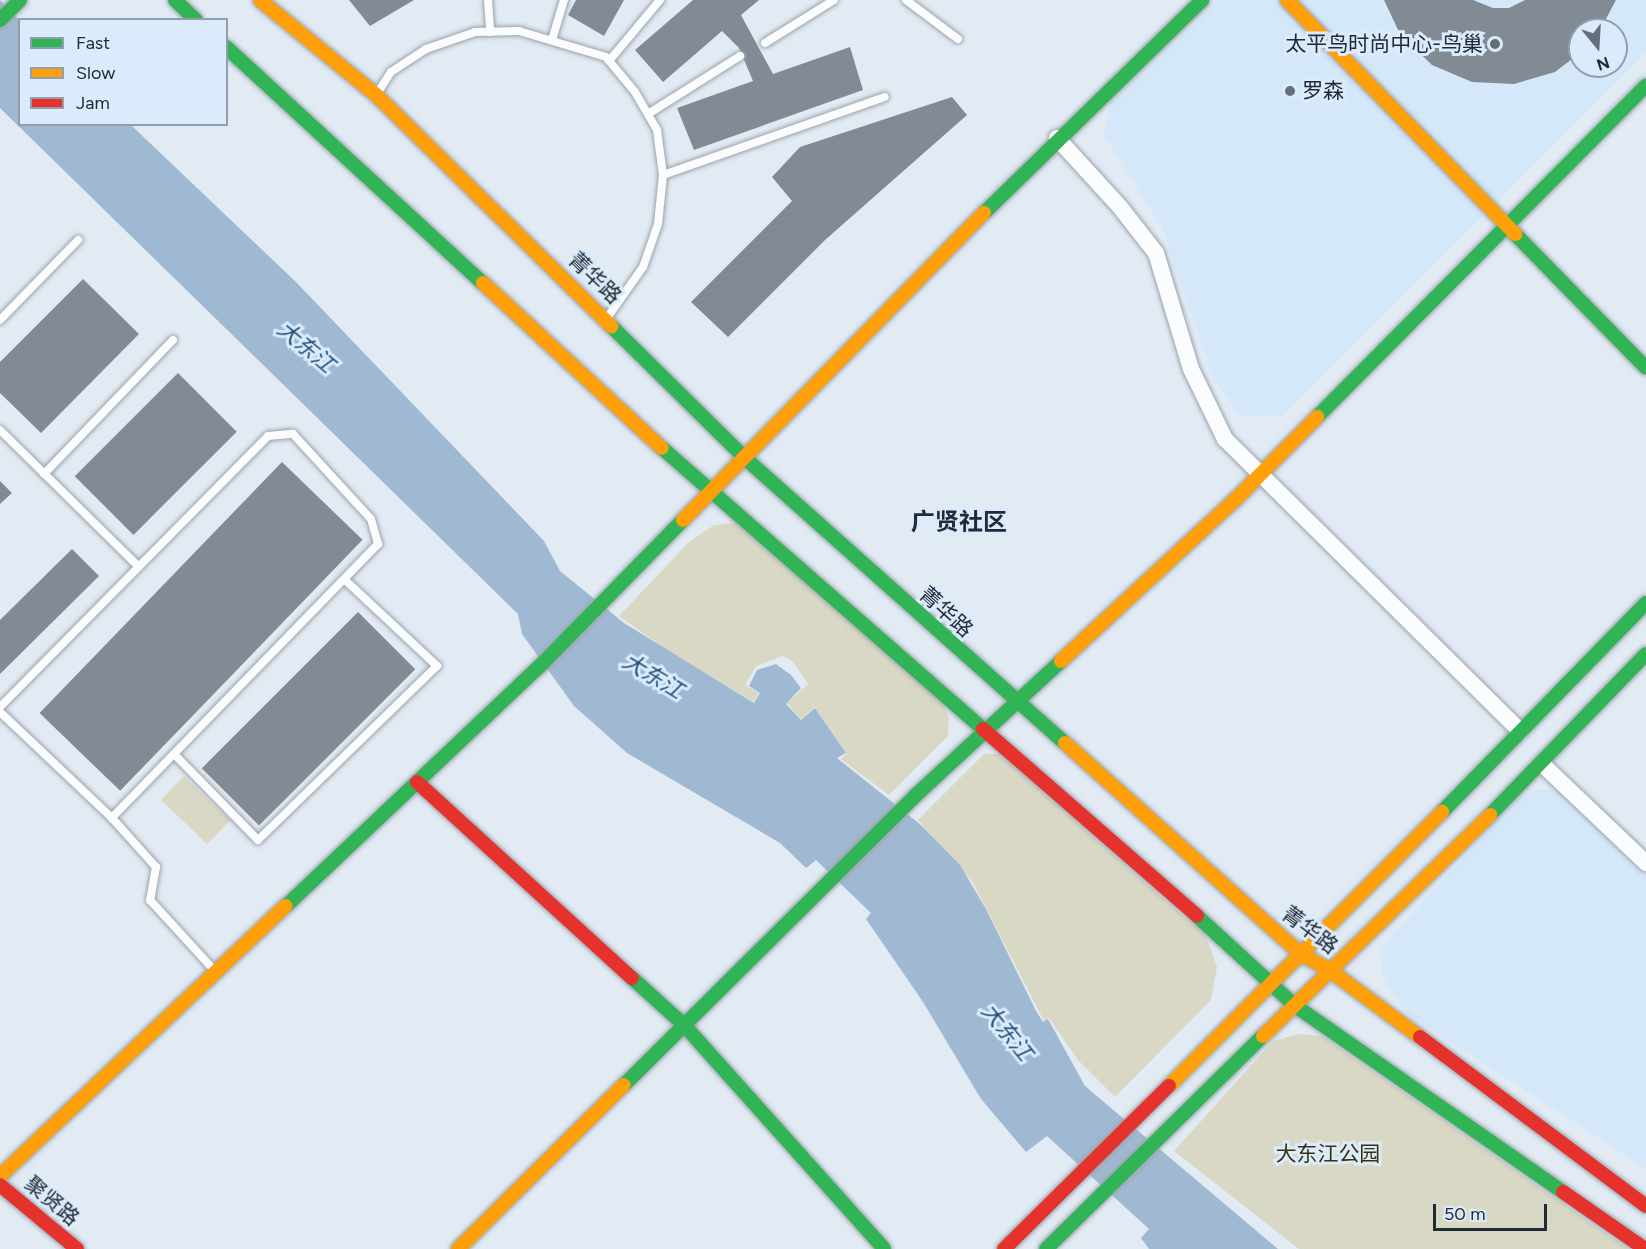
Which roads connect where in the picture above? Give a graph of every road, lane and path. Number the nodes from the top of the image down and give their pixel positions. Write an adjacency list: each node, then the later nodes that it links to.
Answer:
1 (175, 0): 11 (street)
2 (260, 0): 21 (street, 菁华路)
3 (488, 0): 13 (lane)
4 (564, 0): 15 (lane)
5 (660, 0): 19 (lane)
6 (834, 0): 16 (lane)
7 (906, 0): 14 (lane)
8 (1202, 0): 24 (street)
9 (1287, 0): 26 (street)
10 (16, 4): 12 (street)
11 (194, 18)
12 (0, 20)
13 (490, 32): 15 (lane); 21 (lane)
14 (958, 39)
15 (552, 40): 19 (lane)
16 (765, 43)
17 (228, 49): 36 (street)
18 (740, 56): 23 (lane)
19 (609, 61): 23 (lane)
20 (1646, 86): 26 (street)
21 (376, 95): 28 (street, 菁华路)
22 (885, 97): 25 (lane)
23 (648, 114): 25 (lane)
24 (1057, 138): 33 (street); 35 (street)
25 (663, 176): 28 (lane)
26 (1506, 227): 31 (street); 35 (street)
27 (78, 240): 29 (lane)
28 (607, 318): 33 (street, 菁华路)
29 (0, 320)
30 (173, 340): 34 (lane)
31 (1646, 368)
32 (0, 430): 34 (lane)
33 (746, 459): 36 (street); 41 (street, 菁华路)
34 (44, 474): 37 (lane)
35 (1258, 476): 41 (street); 43 (street)
36 (709, 491): 44 (street); 47 (street)
37 (138, 566): 38 (lane); 42 (lane)
38 (345, 580): 45 (lane); 45 (lane)
39 (1646, 603): 43 (street)
40 (1646, 654): 46 (street)
41 (1015, 703): 44 (street); 50 (street, 菁华路)
42 (0, 710): 48 (lane)
43 (1520, 731): 50 (street)
44 (984, 732): 53 (street); 55 (street)
45 (175, 755): 48 (lane)
46 (1542, 764): 49 (street); 51 (street)
47 (417, 782): 52 (street); 55 (street)
48 (112, 818): 52 (lane)
49 (1646, 864)
50 (1302, 955): 51 (street, 菁华路); 53 (street)
51 (1328, 969): 54 (street); 58 (street, 菁华路)
52 (216, 972): 56 (street)
53 (1274, 983): 54 (street); 64 (street)
54 (1294, 1005): 60 (street); 65 (street)
55 (684, 1025): 62 (street); 63 (street)
56 (0, 1176)
57 (0, 1185): 61 (street, 聚贤路)
58 (1646, 1206)
59 (1646, 1229): 60 (street)
60 (1640, 1246)
61 (77, 1249)
62 (458, 1249)
63 (884, 1249)
64 (1004, 1249)
65 (1046, 1249)

